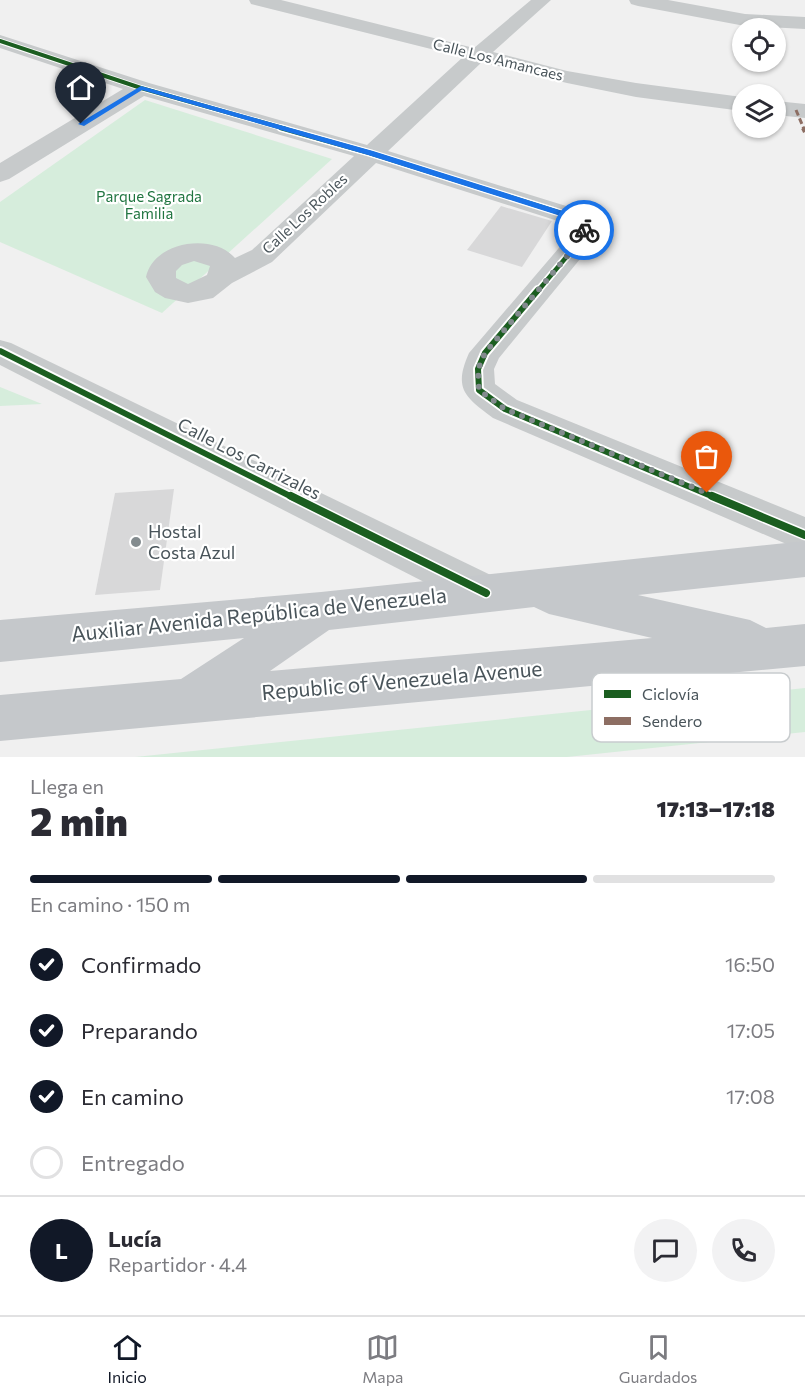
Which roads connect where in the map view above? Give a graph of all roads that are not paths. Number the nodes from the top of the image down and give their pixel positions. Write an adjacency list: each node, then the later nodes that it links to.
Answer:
1 (258, 0): 6 (street, Calle Los Amancaes)
2 (542, 0): 6 (street, Calle Los Robles)
3 (638, 0): 4 (street)
4 (805, 22)
5 (0, 41): 7 (street)
6 (477, 56): 8 (street, Calle Los Amancaes); 11 (street, Calle Los Robles)
7 (141, 88): 11 (street); 12 (street)
8 (732, 103)
9 (792, 110): 10 (street)
10 (805, 132)
11 (370, 153): 13 (street, Calle Los Robles); 15 (street)
12 (0, 174)
13 (223, 276)
14 (0, 351): 17 (street, Calle Los Carrizales)
15 (805, 535)
16 (805, 559): 17 (main road, Auxiliar Avenida República de Venezuela)
17 (505, 591): 18 (main road, Auxiliar Avenida República de Venezuela); 20 (main road)
18 (321, 611): 19 (main road, Auxiliar Avenida República de Venezuela); 21 (main road)
19 (0, 640)
20 (791, 646): 21 (main road, Republic of Venezuela Avenue)
21 (189, 700): 22 (main road, Republic of Venezuela Avenue)
22 (0, 718)

